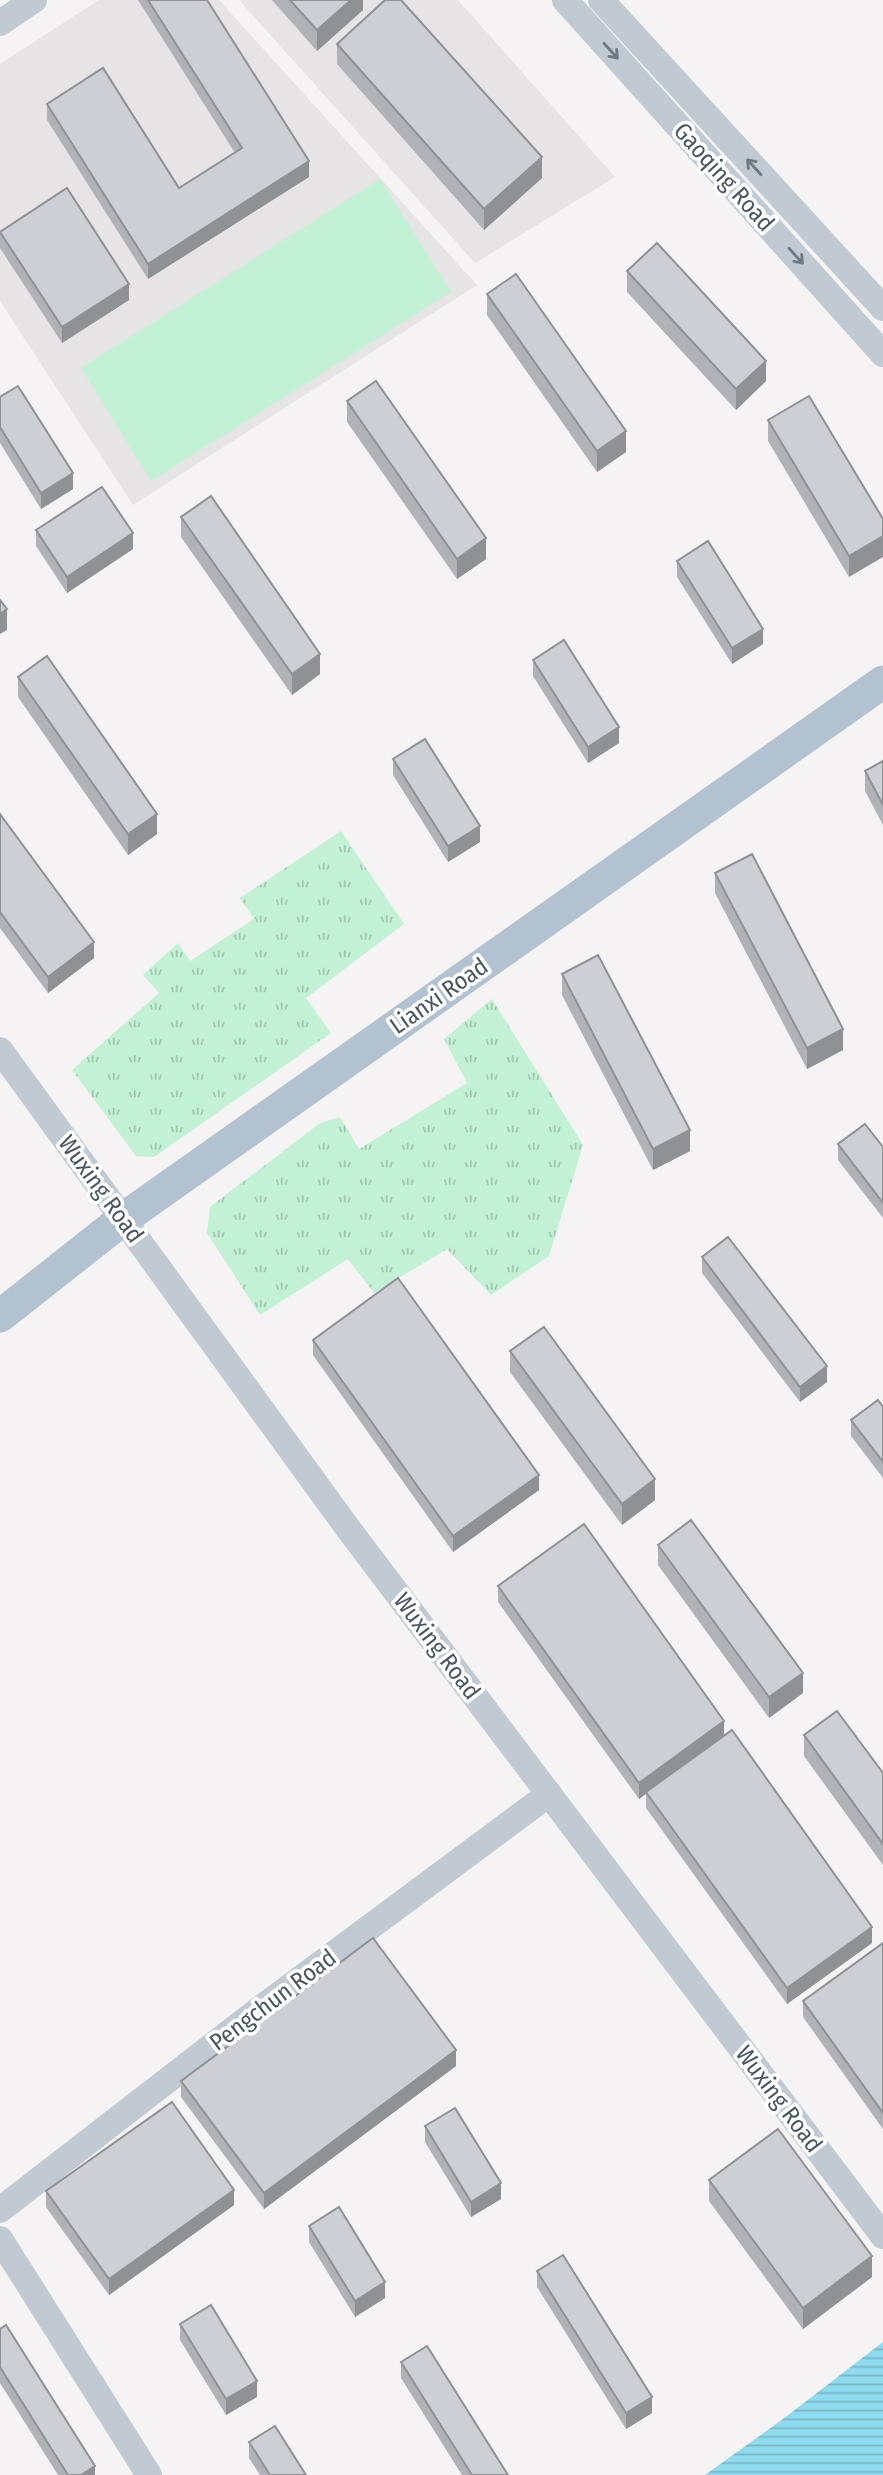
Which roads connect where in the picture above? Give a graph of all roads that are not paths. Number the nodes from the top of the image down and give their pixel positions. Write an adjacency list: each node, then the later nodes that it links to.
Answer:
1 (34, 0): 4 (street)
2 (565, 0): 6 (street, Gaoqing Road, one-way to 6)
3 (601, 0): 5 (street, Gaoqing Road, one-way to 3)
4 (0, 23)
5 (883, 308)
6 (883, 354)
7 (883, 682): 9 (main road, Lianxi Road)
8 (0, 1050): 9 (street, Wuxing Road)
9 (123, 1219): 10 (main road, Lianxi Road); 11 (street, Wuxing Road)
10 (0, 1317)
11 (549, 1794): 12 (street, Pengchun Road); 13 (street, Wuxing Road)
12 (0, 2210)
13 (883, 2236)
14 (0, 2239): 15 (street)
15 (149, 2475)

